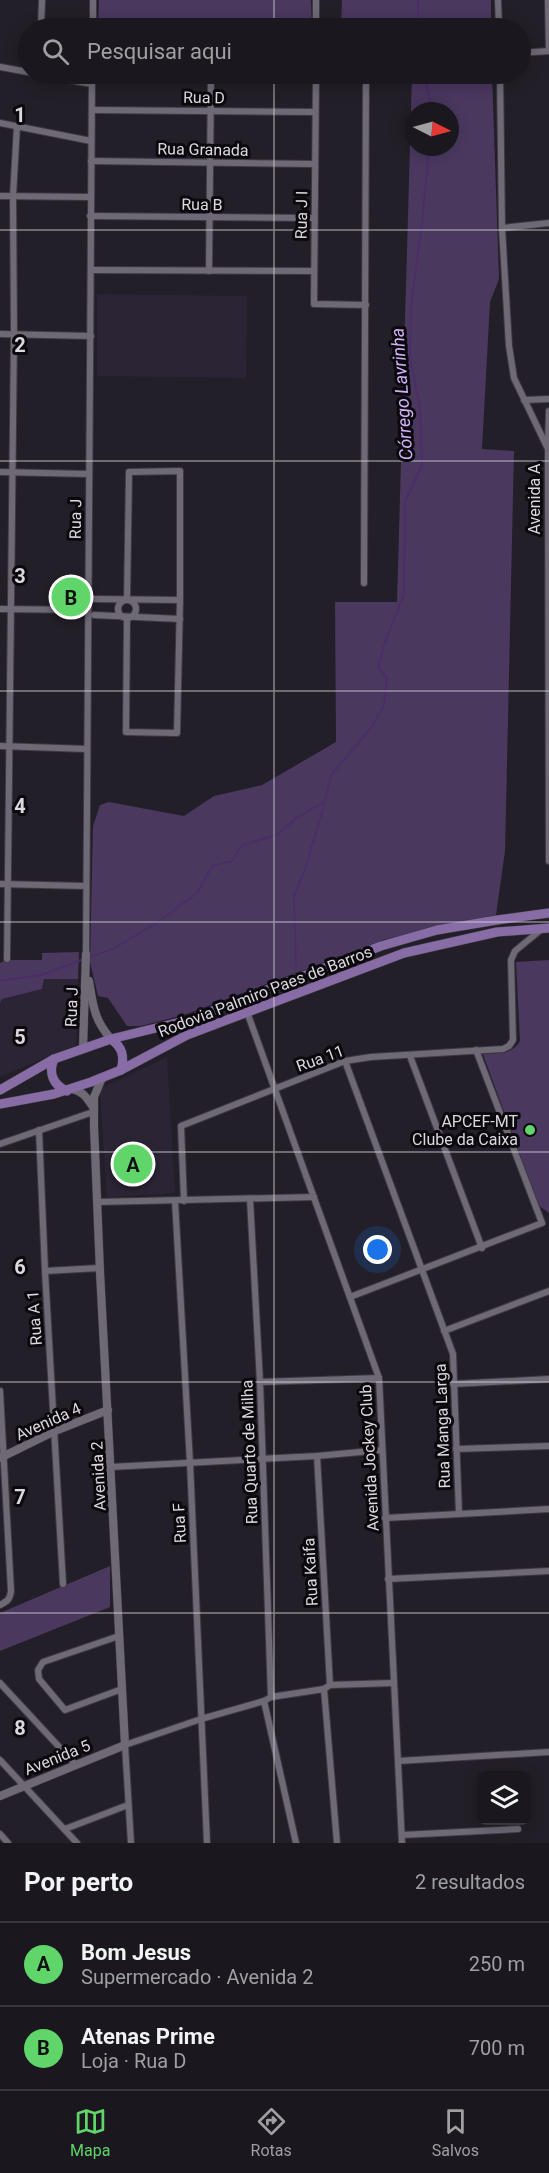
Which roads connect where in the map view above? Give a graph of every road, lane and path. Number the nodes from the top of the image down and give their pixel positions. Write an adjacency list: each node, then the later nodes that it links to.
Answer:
1 (42, 0): 6 (street)
2 (93, 0): 7 (street)
3 (316, 0): 8 (street)
4 (498, 0): 9 (street)
5 (548, 0): 10 (street)
6 (42, 18)
7 (93, 18)
8 (316, 18)
9 (499, 18)
10 (549, 51): 11 (street)
11 (531, 52)
12 (0, 67): 13 (street)
13 (18, 70)
14 (92, 84): 19 (street, Rua J)
15 (211, 84): 20 (street)
16 (316, 84): 21 (street, Rua J I)
17 (366, 84): 39 (street)
18 (500, 84): 35 (street, Avenida A)
19 (92, 110): 20 (street, Rua D); 24 (street, Rua J)
20 (211, 111): 21 (street, Rua D); 26 (street)
21 (315, 112): 27 (street, Rua J I)
22 (0, 123): 23 (street)
23 (17, 126): 24 (street); 29 (street)
24 (91, 141): 25 (street, Rua J)
25 (91, 161): 26 (street, Rua Granada); 30 (street, Rua J)
26 (211, 163): 27 (street, Rua Granada); 32 (street)
27 (315, 164): 33 (street, Rua J I)
28 (0, 196): 29 (street)
29 (13, 196): 30 (street); 41 (street)
30 (90, 197): 31 (street, Rua J)
31 (90, 216): 32 (street, Rua B); 36 (street, Rua J)
32 (210, 218): 33 (street, Rua B); 37 (street)
33 (314, 218): 38 (street, Rua J I)
34 (549, 223): 35 (street)
35 (502, 228): 44 (street, Avenida A)
36 (91, 270): 37 (street); 42 (street, Rua J)
37 (209, 271): 38 (street)
38 (314, 271): 39 (street, Rua J I)
39 (366, 305): 50 (street)
40 (0, 334): 41 (street)
41 (14, 334): 42 (street); 48 (street)
42 (91, 336): 49 (street, Rua J)
43 (549, 399): 44 (street)
44 (524, 400): 46 (street, Avenida A)
45 (549, 411): 46 (street)
46 (548, 449): 63 (street, Avenida A)
47 (0, 472): 48 (street)
48 (11, 473): 49 (street); 55 (street)
49 (89, 474): 56 (street, Rua J)
50 (364, 583)
51 (94, 599): 52 (street)
52 (127, 600): 53 (street); 53 (street); 58 (street); 58 (street)
53 (180, 600): 59 (street)
54 (0, 609): 55 (street)
55 (10, 609): 56 (street); 61 (street)
56 (87, 610): 62 (street, Rua J)
57 (94, 615): 58 (street)
58 (127, 617): 59 (street); 59 (street)
59 (180, 619)
60 (0, 746): 61 (street)
61 (9, 747): 62 (street); 64 (street)
62 (87, 749): 65 (street, Rua J)
63 (549, 861)
64 (4, 884): 65 (street); 69 (street)
65 (86, 886): 68 (street, Rua J)
66 (549, 914): 72 (main road, Rodovia Palmiro Paes de Barros)
67 (546, 928): 71 (main road, Rodovia Palmiro Paes de Barros); 74 (street, Rua 11)
68 (86, 954): 70 (street, Rua J)
69 (7, 959)
70 (86, 965): 72 (street, Rua J); 73 (street, Rua J)
71 (247, 1012): 78 (main road, Rodovia Palmiro Paes de Barros); 82 (street)
72 (111, 1039): 73 (main road, Rodovia Palmiro Paes de Barros); 78 (main road)
73 (83, 1049): 76 (main road, Rodovia Palmiro Paes de Barros)
74 (477, 1050): 75 (street, Rua 11); 92 (street)
75 (410, 1056): 77 (street, Rua 11); 93 (street)
76 (54, 1059): 80 (main road, Rodovia Palmiro Paes de Barros); 81 (main road)
77 (345, 1062): 82 (street, Rua 11); 95 (street, Rua Manga Larga)
78 (121, 1070): 79 (main road, Rodovia Palmiro Paes de Barros)
79 (102, 1078): 81 (main road, Rodovia Palmiro Paes de Barros); 84 (street, Avenida 2)
80 (0, 1090)
81 (70, 1090): 83 (main road, Rodovia Palmiro Paes de Barros); 84 (street)
82 (274, 1090): 87 (street, Avenida Jockey Club); 89 (street, Rua 11)
83 (0, 1104)
84 (93, 1110): 85 (street); 90 (street, Avenida 2)
85 (39, 1130): 86 (street); 96 (street, Rua A 1)
86 (0, 1144)
87 (315, 1197): 88 (street); 98 (street, Avenida Jockey Club)
88 (250, 1199): 89 (street); 102 (street, Rua Quarto de Milha)
89 (184, 1201): 91 (street)
90 (97, 1202): 91 (street); 94 (street, Avenida 2)
91 (175, 1202): 113 (street, Rua F)
92 (546, 1225): 93 (street)
93 (482, 1248): 95 (street)
94 (99, 1268): 96 (street); 105 (street, Avenida 2)
95 (421, 1270): 98 (street); 99 (street, Rua Manga Larga)
96 (45, 1271): 106 (street, Rua A 1)
97 (549, 1291): 99 (street)
98 (350, 1297): 100 (street, Avenida Jockey Club)
99 (444, 1331): 103 (street, Rua Manga Larga)
100 (379, 1378): 102 (street); 109 (street, Avenida Jockey Club)
101 (549, 1379): 103 (street)
102 (260, 1382): 112 (street, Rua Quarto de Milha)
103 (453, 1384): 108 (street, Rua Manga Larga)
104 (0, 1391): 111 (street)
105 (108, 1410): 106 (street, Avenida 4); 114 (street, Avenida 2)
106 (55, 1431): 111 (street, Avenida 4); 120 (street, Rua A 1)
107 (549, 1446): 108 (street)
108 (456, 1449): 116 (street, Rua Manga Larga)
109 (382, 1450): 110 (street); 117 (street, Avenida Jockey Club)
110 (317, 1456): 112 (street); 125 (street, Rua Kaifa)
111 (2, 1457): 121 (street)
112 (262, 1458): 113 (street); 127 (street, Rua Quarto de Milha)
113 (190, 1463): 114 (street); 129 (street, Rua F)
114 (111, 1467): 122 (street, Avenida 2)
115 (549, 1509): 116 (street)
116 (459, 1514): 117 (street)
117 (385, 1518): 119 (street, Avenida Jockey Club)
118 (549, 1571): 119 (street)
119 (388, 1580): 124 (street, Avenida Jockey Club)
120 (63, 1584)
121 (0, 1605)
122 (119, 1636): 126 (street, Avenida 2); 126 (street)
123 (0, 1683): 134 (street)
124 (393, 1683): 125 (street); 133 (street, Avenida Jockey Club)
125 (327, 1687): 127 (street); 147 (street, Rua Kaifa)
126 (122, 1689): 130 (street, Avenida 2)
127 (271, 1697): 128 (street)
128 (264, 1701): 129 (street); 146 (street)
129 (201, 1719): 130 (street); 145 (street, Rua F)
130 (125, 1745): 134 (street, Avenida 5); 137 (street, Avenida 2)
131 (549, 1752): 133 (street)
132 (0, 1760): 135 (street)
133 (398, 1761): 141 (street, Avenida Jockey Club)
134 (75, 1764): 135 (street, Avenida 5)
135 (24, 1786): 136 (street, Avenida 5); 138 (street)
136 (0, 1796)
137 (128, 1804): 138 (street); 144 (street, Avenida 2)
138 (65, 1829): 143 (street)
139 (518, 1829): 141 (street)
140 (0, 1834): 142 (street)
141 (402, 1834): 148 (street, Avenida Jockey Club)
142 (8, 1843)
143 (77, 1843)
144 (131, 1843)
145 (207, 1843)
146 (296, 1843)
147 (337, 1843)
148 (402, 1843)

